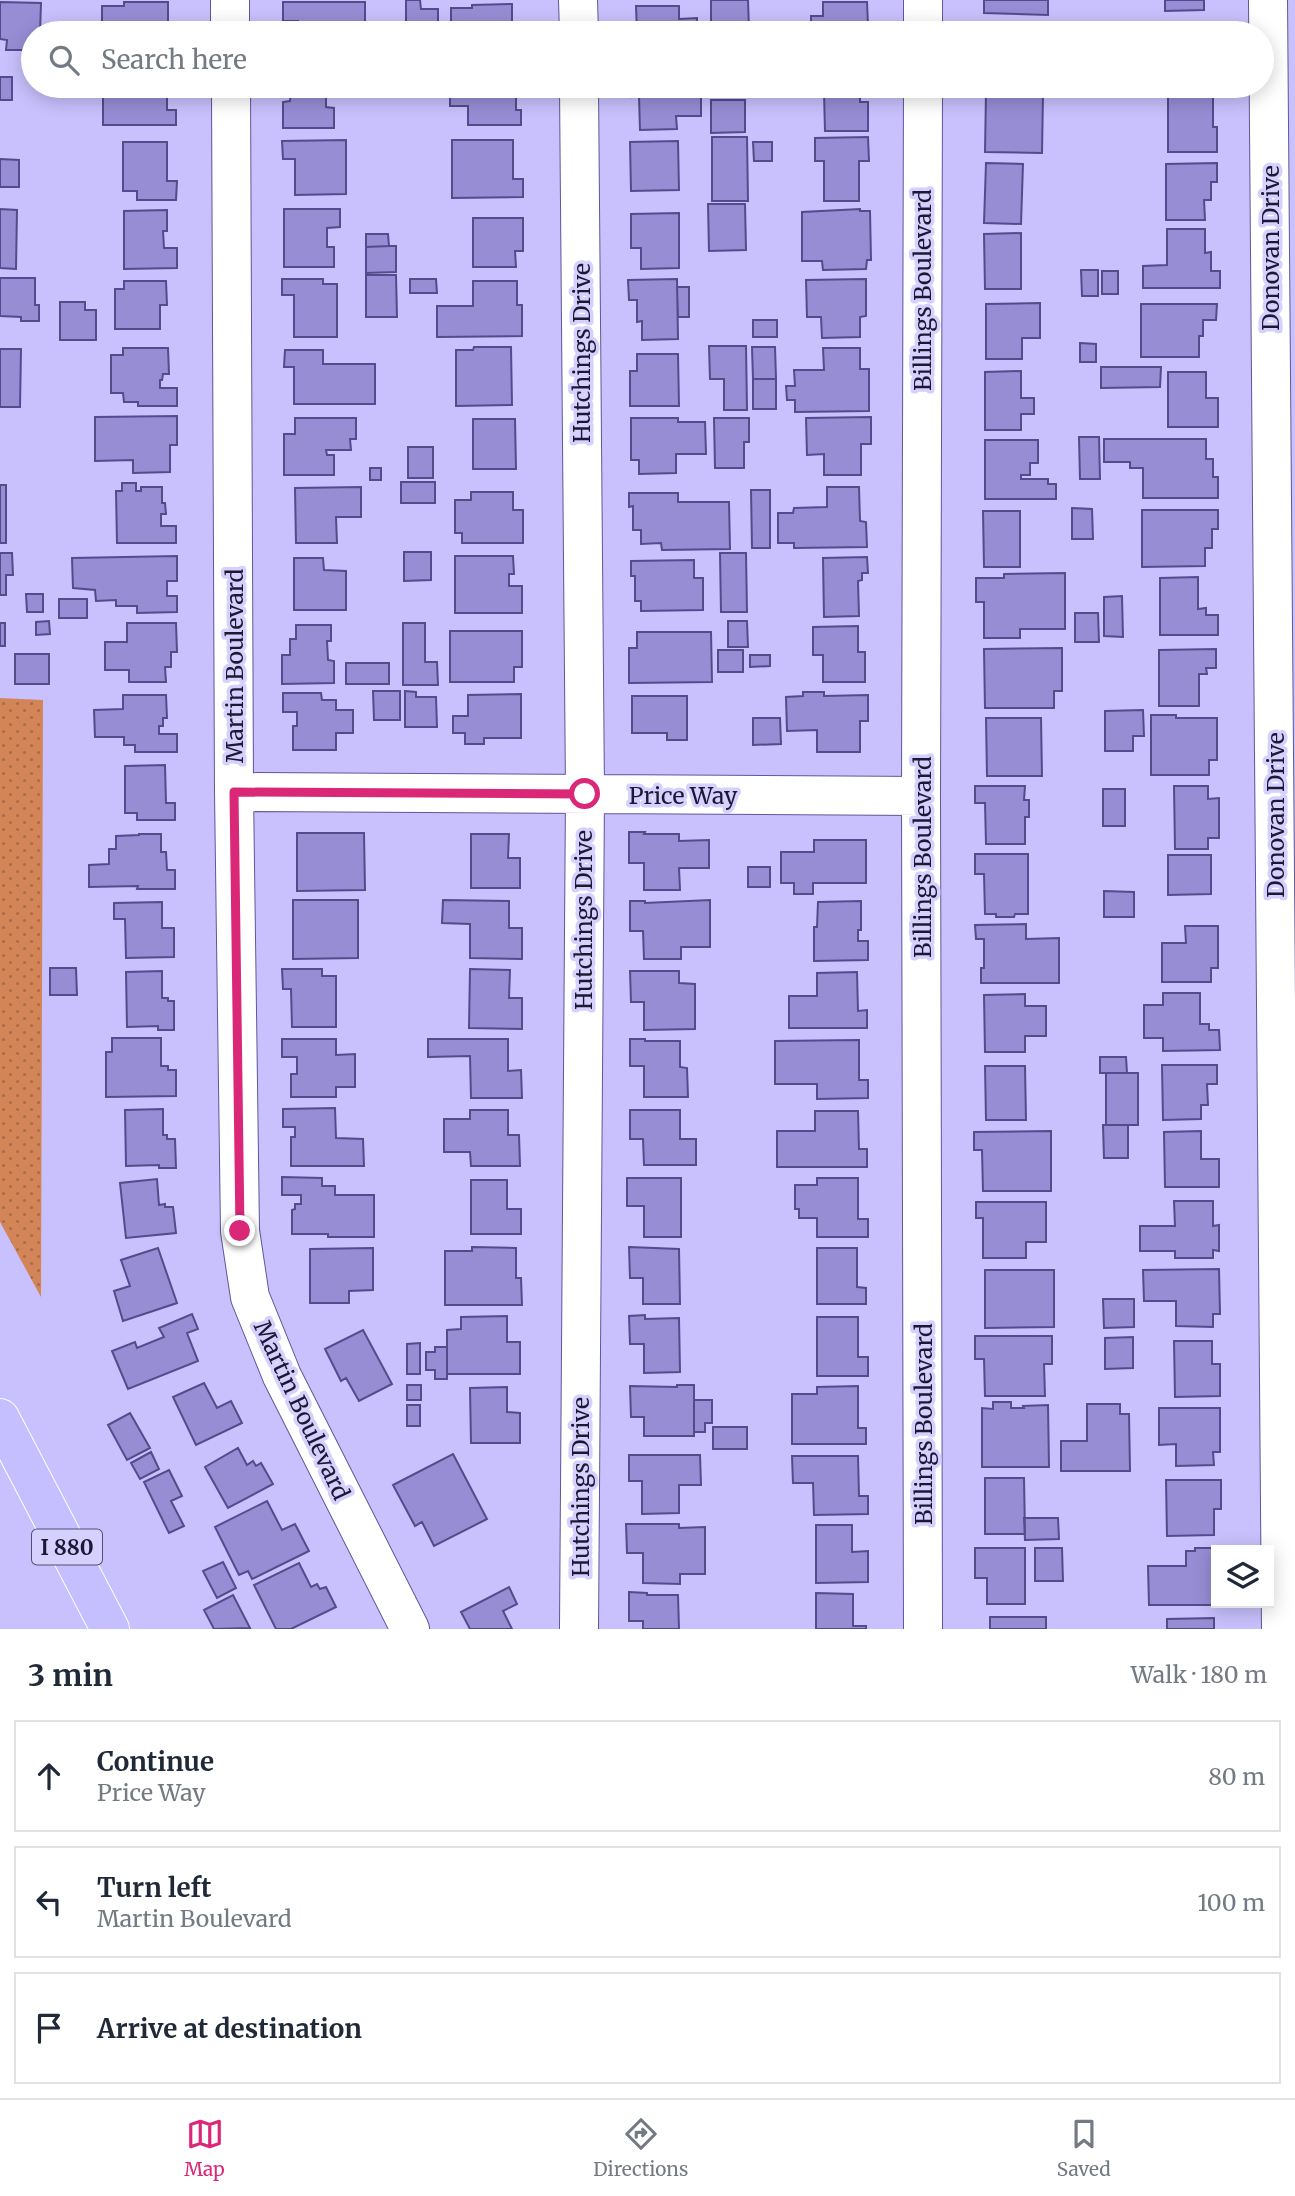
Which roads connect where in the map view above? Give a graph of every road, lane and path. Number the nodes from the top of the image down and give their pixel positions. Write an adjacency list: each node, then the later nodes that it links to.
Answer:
1 (230, 0): 5 (street)
2 (579, 0): 6 (street)
3 (923, 0): 7 (street)
4 (1269, 0): 8 (street, Donovan Drive)
5 (230, 21)
6 (579, 21)
7 (923, 21)
8 (1269, 21)
9 (231, 98): 13 (street, Martin Boulevard)
10 (579, 98): 14 (street, Hutchings Drive)
11 (923, 98): 15 (street, Billings Boulevard)
12 (1270, 98): 17 (street, Donovan Drive)
13 (234, 792): 14 (street, Price Way); 19 (street, Martin Boulevard)
14 (585, 794): 15 (street, Price Way); 20 (street, Hutchings Drive)
15 (921, 796): 21 (street, Billings Boulevard)
16 (0, 1418): 18 (highway, I 880)
17 (1288, 1589): 22 (street, Donovan Drive)
18 (110, 1629)
19 (410, 1629)
20 (579, 1629)
21 (923, 1629)
22 (1281, 1629)

